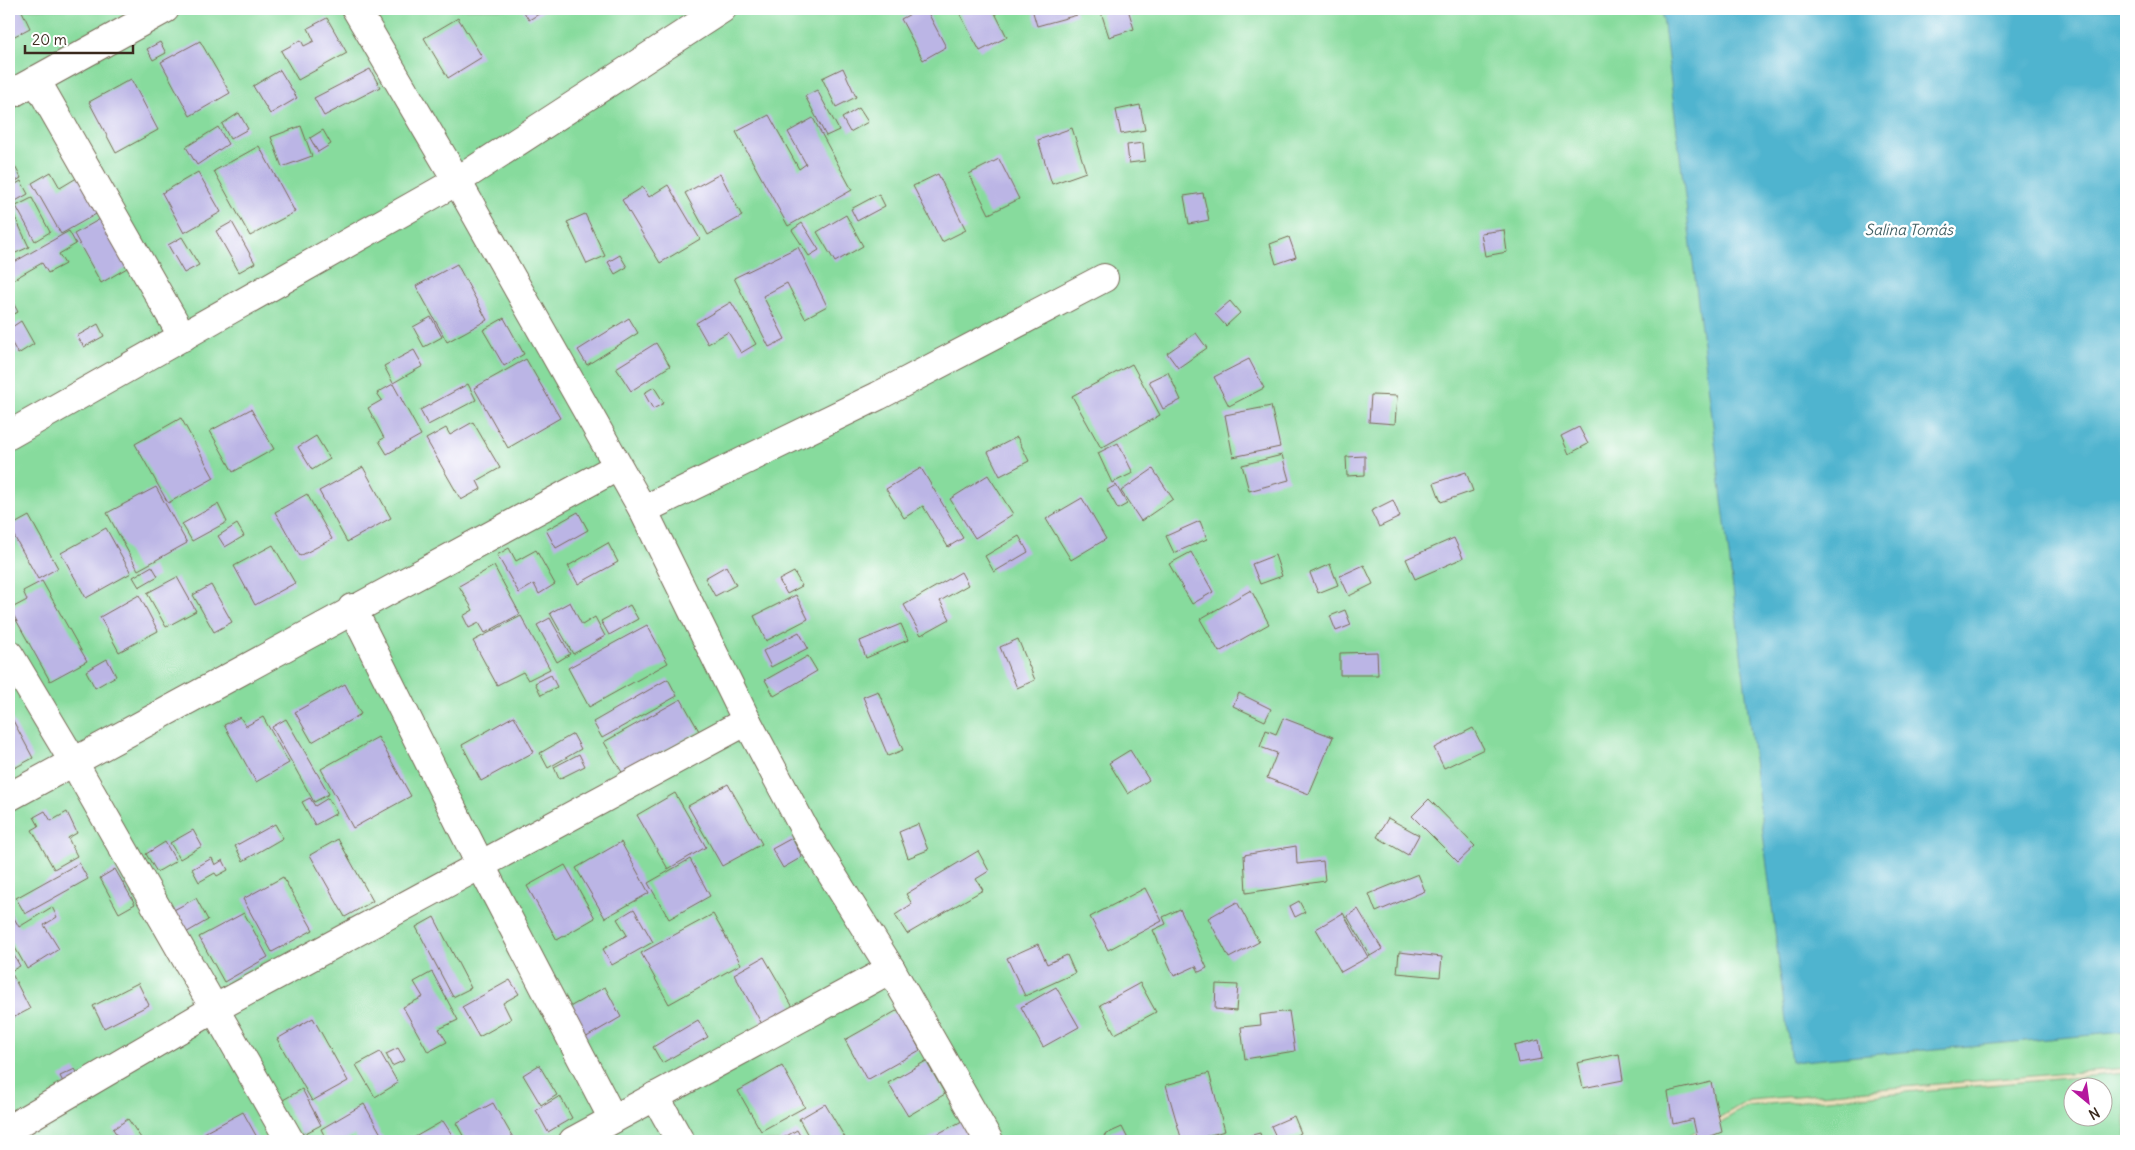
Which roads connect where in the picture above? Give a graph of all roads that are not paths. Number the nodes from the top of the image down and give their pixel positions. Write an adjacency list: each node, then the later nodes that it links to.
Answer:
1 (165, 9): 4 (street)
2 (356, 9): 6 (street)
3 (722, 9): 6 (street)
4 (36, 80): 5 (street); 8 (street)
5 (9, 95)
6 (457, 181): 8 (street); 10 (street)
7 (1104, 278): 11 (street)
8 (183, 337): 9 (street)
9 (9, 436)
10 (617, 466): 11 (street); 12 (street)
11 (643, 510): 14 (street)
12 (352, 608): 15 (street); 17 (street)
13 (9, 654): 15 (street)
14 (746, 721): 17 (street); 18 (street)
15 (73, 761): 16 (street); 19 (street)
16 (9, 797)
17 (480, 864): 19 (street); 21 (street)
18 (891, 970): 20 (street); 26 (street)
19 (214, 1009): 22 (street); 23 (street)
20 (655, 1096): 21 (street); 25 (street)
21 (613, 1119): 24 (street)
22 (9, 1129)
23 (290, 1141)
24 (573, 1141)
25 (680, 1141)
26 (989, 1141)

